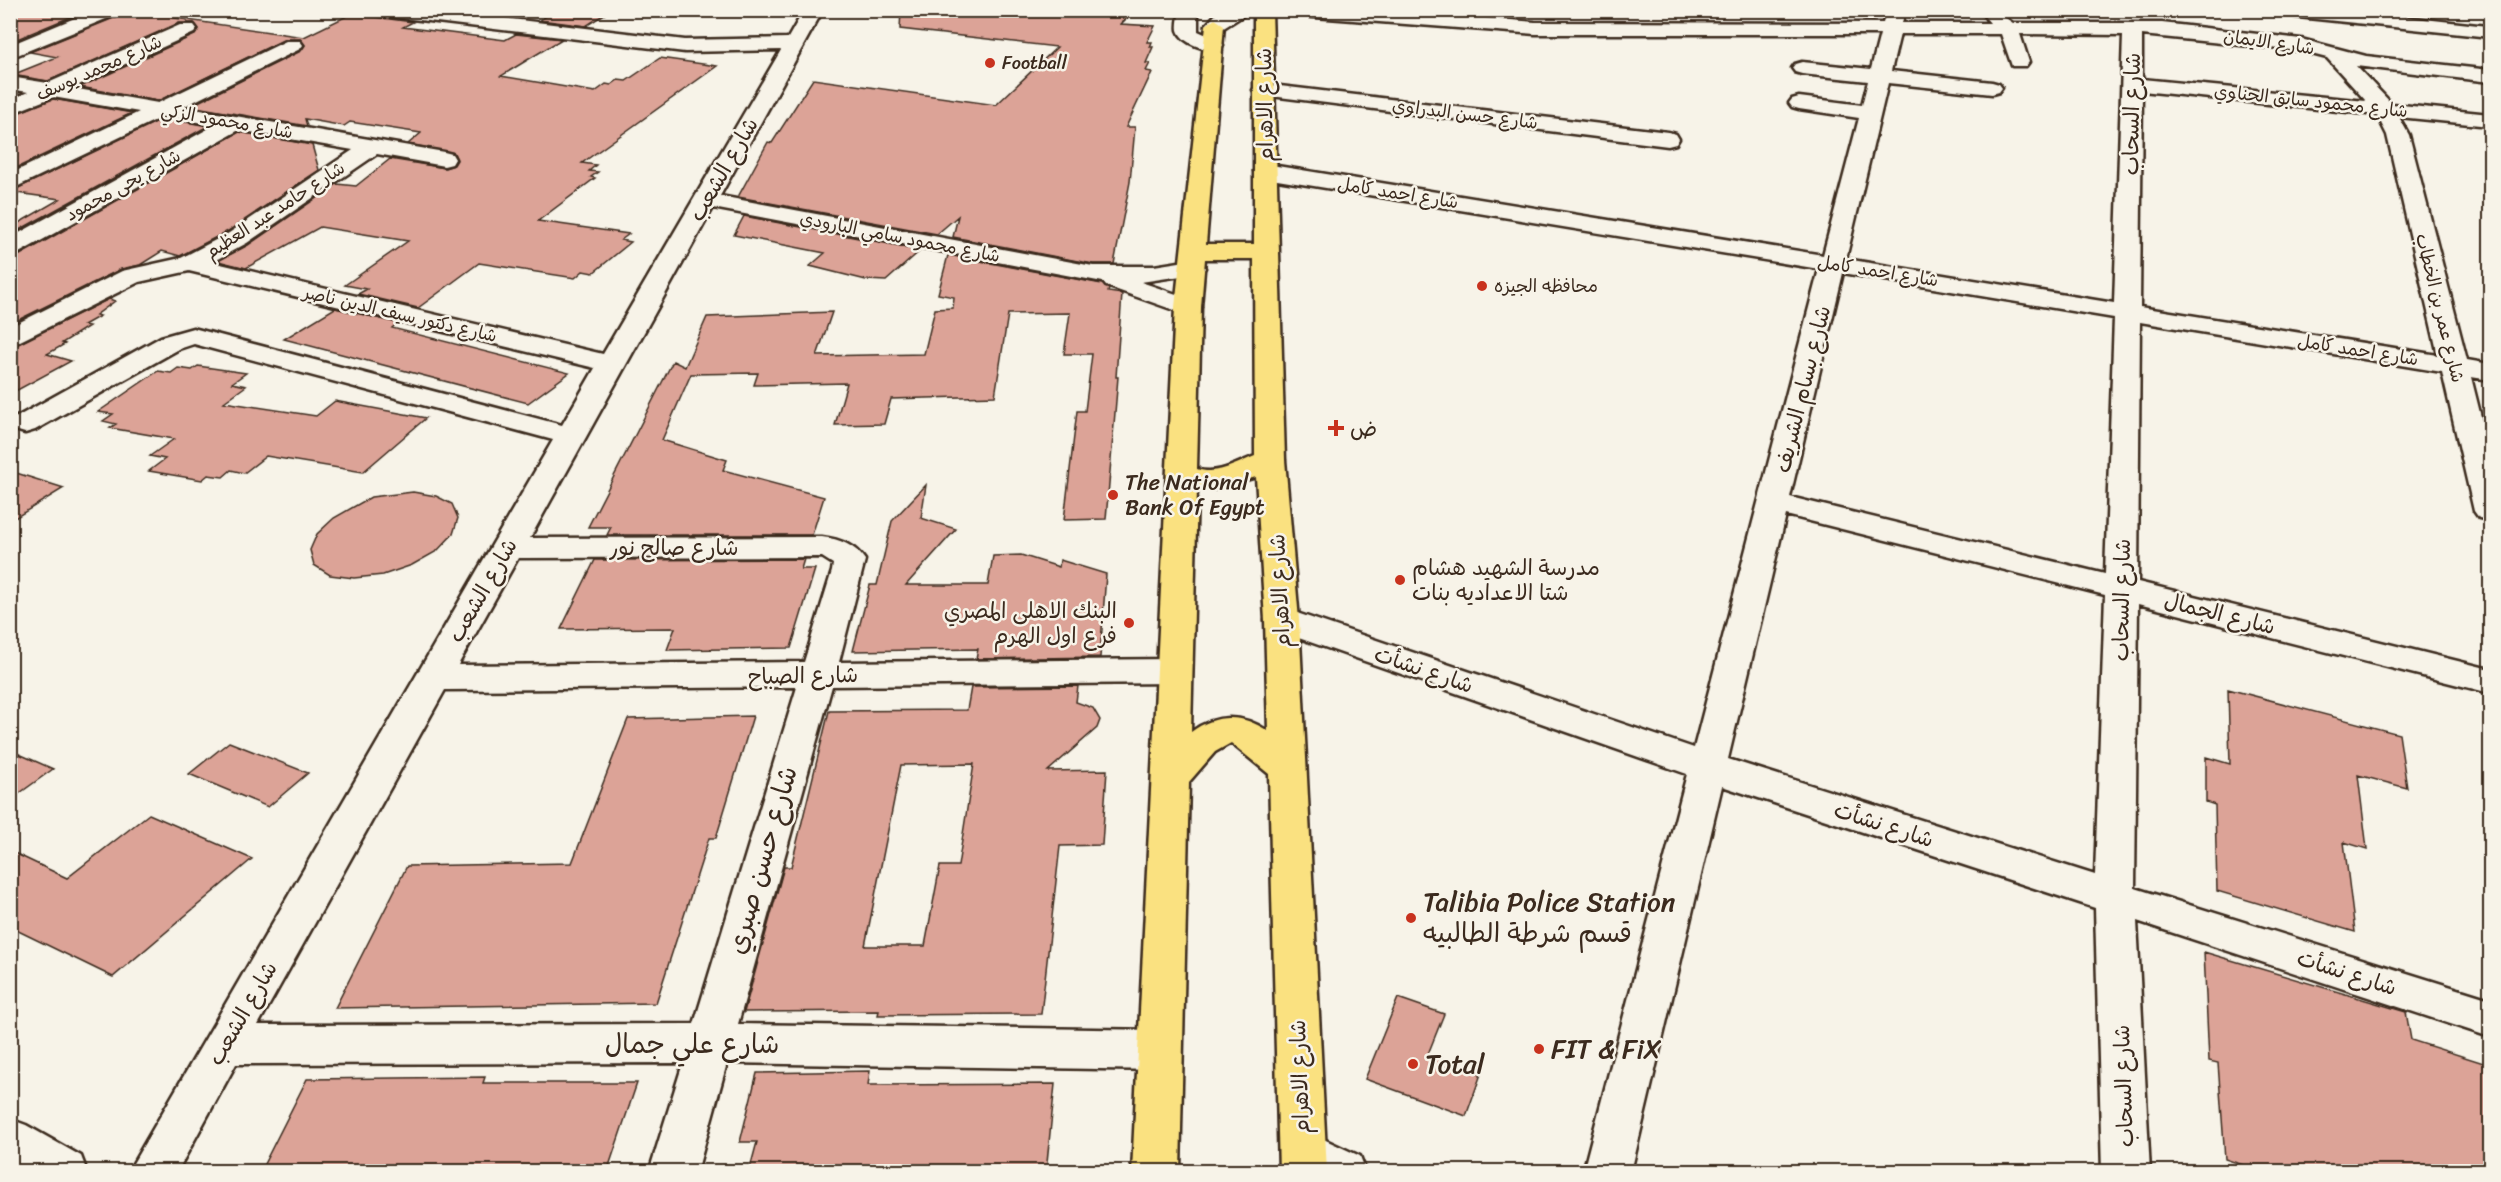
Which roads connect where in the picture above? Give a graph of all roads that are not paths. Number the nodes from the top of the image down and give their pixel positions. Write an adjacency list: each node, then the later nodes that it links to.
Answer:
1 (111, 10): 20 (street)
2 (387, 10): 18 (street)
3 (814, 10): 18 (street, شارع الشعب)
4 (1263, 10): 30 (main road, شارع الاهرام)
5 (1301, 10): 13 (street, شارع الايمان)
6 (1705, 10): 13 (street)
7 (1966, 10): 10 (street)
8 (2288, 10): 17 (street)
9 (2452, 10): 17 (street)
10 (1988, 12): 15 (street)
11 (1894, 19): 13 (street, شارع الايمان); 15 (street, شارع الايمان); 24 (street, شارع بسام الشريف)
12 (1215, 23): 46 (main road)
13 (1692, 27)
14 (187, 29): 29 (street, شارع محمد يوسف)
15 (2009, 29): 16 (street, شارع الايمان); 22 (street)
16 (2133, 29): 21 (street, شارع الايمان); 27 (street, شارع السحاب)
17 (2489, 33)
18 (796, 44): 43 (street, شارع الشعب)
19 (293, 45): 34 (street)
20 (10, 52)
21 (2332, 52): 25 (street, شارع الايمان); 33 (street, شارع عمر بن الخطاب)
22 (2019, 62)
23 (1802, 68): 24 (street)
24 (1880, 76): 28 (street); 35 (street, شارع بسام الشريف)
25 (2490, 76)
26 (10, 83): 29 (street, شارع محمود الزكي)
27 (2131, 84): 33 (street, شارع محمود سابق الحناوي); 51 (street, شارع السحاب)
28 (1992, 87)
29 (50, 90): 32 (street, شارع محمد يوسف); 34 (street, شارع محمود الزكي)
30 (1263, 90): 38 (street, شارع حسن البدراوي); 41 (main road, شارع الاهرام)
31 (1799, 103): 35 (street)
32 (10, 108)
33 (2384, 108): 36 (street, شارع محمود سابق الحناوي); 54 (street, شارع عمر بن الخطاب)
34 (162, 110): 37 (street, شارع محمود الزكي); 42 (street)
35 (1871, 113): 48 (street, شارع بسام الشريف)
36 (2490, 120)
37 (235, 123): 39 (street, شارع محمود الزكي); 44 (street, شارع يحى محمود)
38 (1668, 138)
39 (372, 147): 40 (street, شارع محمود الزكي); 47 (street, شارع حامد عبد العظيم)
40 (444, 159)
41 (1265, 171): 45 (main road, شارع الاهرام); 48 (street, شارع احمد كامل)
42 (10, 183)
43 (706, 200): 49 (street, شارع محمود سامي البارودي); 53 (street, شارع الشعب)
44 (10, 248)
45 (1268, 251): 46 (main road); 58 (main road, شارع الاهرام)
46 (1193, 260): 49 (street, شارع محمود سامي البارودي); 50 (main road)
47 (189, 264): 52 (street, شارع حامد عبد العظيم); 53 (street, شارع دكتور سيف الدين ناصر)
48 (1833, 264): 51 (street, شارع احمد كامل); 60 (street, شارع بسام الشريف)
49 (1093, 274): 50 (street, شارع محمود سامي البارودي)
50 (1188, 307): 59 (main road)
51 (2127, 312): 54 (street, شارع احمد كامل); 64 (street, شارع السحاب)
52 (10, 338)
53 (611, 364): 57 (street, شارع الشعب)
54 (2455, 366): 55 (street, شارع احمد كامل); 61 (street, شارع عمر بن الخطاب)
55 (2490, 372)
56 (25, 424): 57 (street)
57 (570, 436): 62 (street, شارع الشعب)
58 (1270, 460): 59 (main road); 65 (main road, شارع الاهرام)
59 (1182, 474): 66 (main road)
60 (1774, 502): 64 (street, شارع الجمال); 71 (street, شارع بسام الشريف)
61 (2490, 510)
62 (506, 548): 63 (street, شارع صالح نور); 68 (street, شارع الشعب)
63 (841, 553): 67 (street, شارع حسن صبري)
64 (2121, 589): 69 (street, شارع الجمال); 73 (street, شارع السحاب)
65 (1282, 620): 70 (main road, شارع الاهرام); 71 (street, شارع نشأت)
66 (1175, 671): 67 (street, شارع الصباح); 72 (main road)
67 (816, 675): 68 (street, شارع الصباح); 75 (street, شارع حسن صبري)
68 (432, 678): 76 (street, شارع الشعب)
69 (2490, 681)
70 (1286, 767): 72 (main road); 79 (main road, شارع الاهرام)
71 (1708, 767): 73 (street, شارع نشأت); 85 (street, شارع بسام الشريف)
72 (1170, 780): 77 (main road)
73 (2115, 898): 74 (street, شارع نشأت); 86 (street, شارع السحاب)
74 (2490, 1018)
75 (709, 1043): 76 (street, شارع علي جمال); 77 (street, شارع علي جمال); 82 (street, شارع حسن صبري)
76 (224, 1045): 81 (street, شارع الشعب)
77 (1160, 1050): 83 (main road)
78 (10, 1140): 80 (street)
79 (1303, 1161): 84 (street)
80 (64, 1172)
81 (151, 1172)
82 (673, 1172)
83 (1156, 1172)
84 (1343, 1172)
85 (1607, 1172)
86 (2126, 1172)

